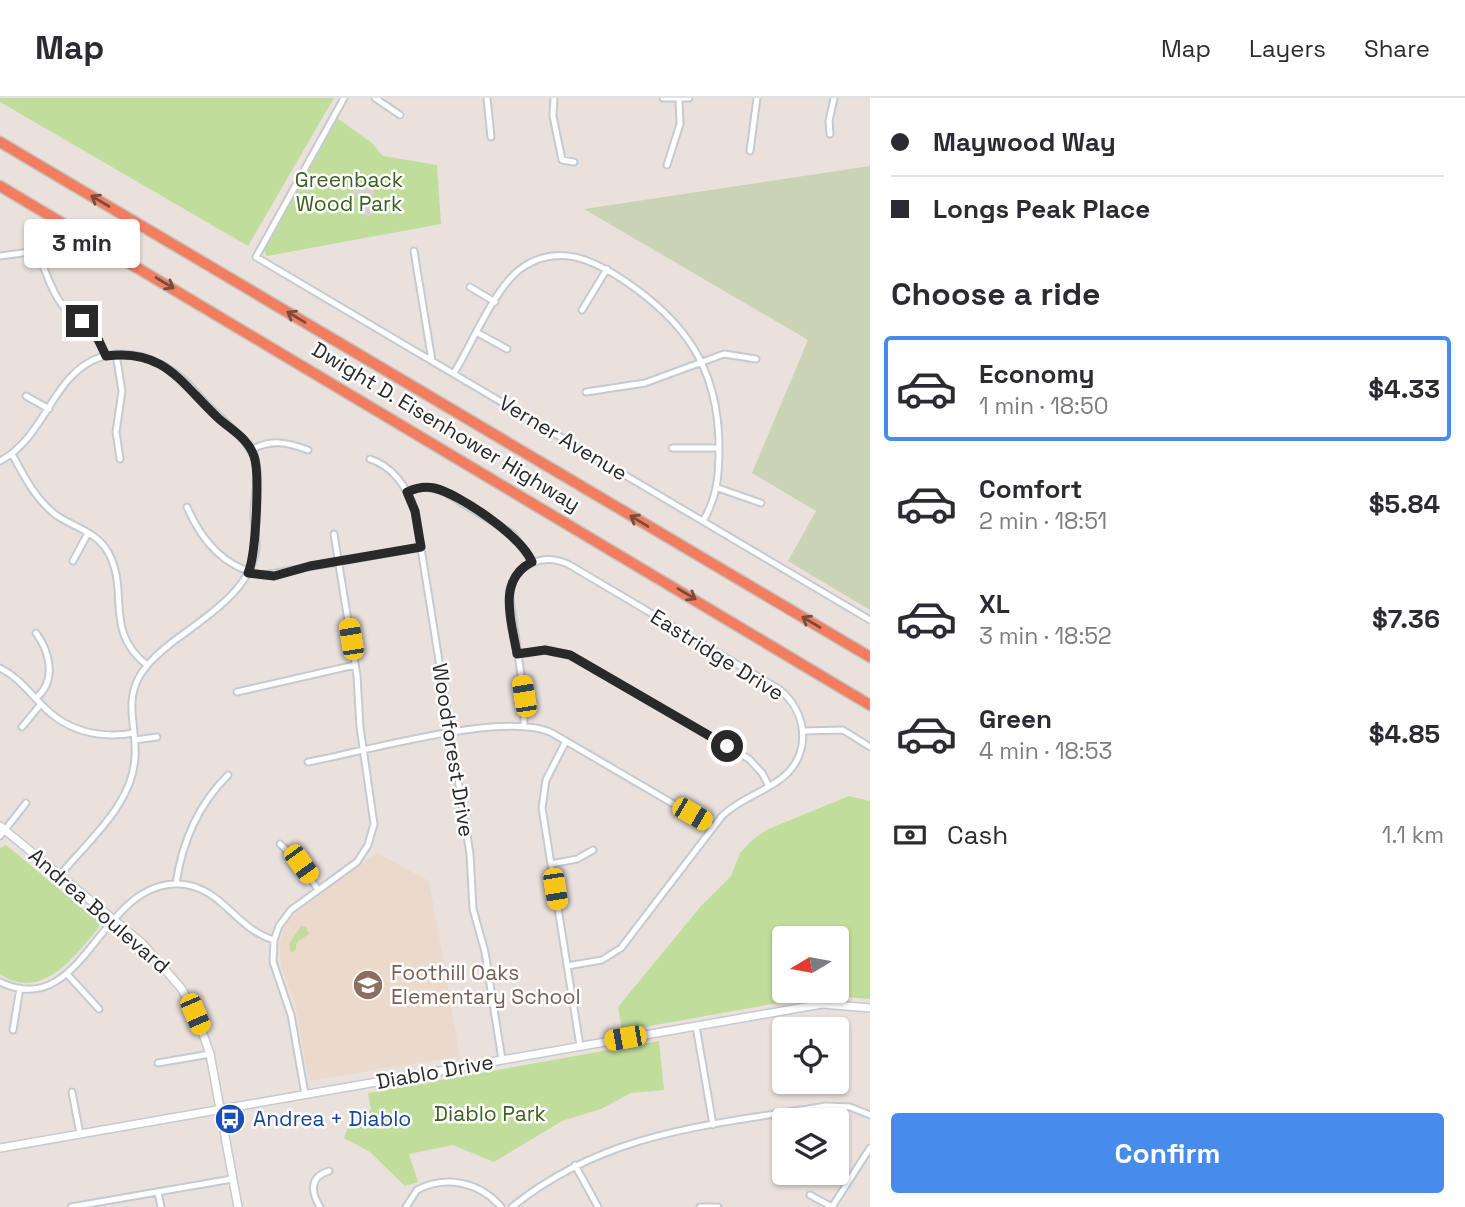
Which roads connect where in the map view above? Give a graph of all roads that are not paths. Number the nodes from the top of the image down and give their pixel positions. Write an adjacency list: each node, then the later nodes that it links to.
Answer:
1 (344, 98): 29 (street, Verner Avenue)
2 (375, 98): 10 (street)
3 (487, 98): 12 (street)
4 (554, 98): 15 (street)
5 (663, 98): 9 (street)
6 (689, 98): 9 (street)
7 (757, 98): 14 (street)
8 (834, 98): 11 (street)
9 (679, 99): 16 (street)
10 (400, 115)
11 (830, 134)
12 (491, 137)
13 (0, 142): 58 (highway, Dwight D. Eisenhower Highway, one-way to 13)
14 (750, 151)
15 (574, 162)
16 (667, 165)
17 (0, 186): 65 (highway, Dwight D. Eisenhower Highway, one-way to 65)
18 (414, 251): 29 (street)
19 (0, 256): 27 (street)
20 (607, 269): 22 (street); 23 (street); 30 (street)
21 (470, 287): 22 (street)
22 (495, 302): 24 (street)
23 (582, 310)
24 (478, 332): 25 (street); 31 (street)
25 (507, 349)
26 (117, 354): 27 (street); 37 (street); 40 (street)
27 (106, 356): 34 (street)
28 (756, 359): 30 (street)
29 (432, 361): 31 (street, Verner Avenue)
30 (701, 361): 32 (street); 36 (street)
31 (454, 373): 47 (street, Verner Avenue)
32 (586, 392)
33 (26, 396): 34 (street)
34 (49, 409): 39 (street)
35 (672, 448): 36 (street)
36 (719, 448): 43 (street)
37 (251, 450): 38 (street); 54 (street)
38 (308, 450)
39 (12, 454): 42 (street); 48 (street)
40 (120, 459)
41 (370, 459): 44 (street, Woodforest Drive)
42 (0, 461)
43 (718, 488): 45 (street); 47 (street)
44 (407, 492): 50 (street, Woodforest Drive); 53 (street)
45 (761, 503)
46 (187, 507): 54 (street)
47 (703, 521): 55 (street, Verner Avenue)
48 (88, 533): 51 (street); 59 (street)
49 (334, 534): 52 (street)
50 (421, 547): 52 (street); 69 (street, Woodforest Drive)
51 (73, 561)
52 (339, 561): 54 (street); 60 (street)
53 (532, 562): 57 (street); 68 (street, Eastridge Drive)
54 (248, 573): 59 (street)
55 (870, 620)
56 (36, 633): 63 (street)
57 (517, 654): 66 (street); 77 (street)
58 (870, 657)
59 (147, 665): 70 (street)
60 (355, 665): 62 (street); 74 (street)
61 (0, 668): 63 (street)
62 (237, 692)
63 (36, 698): 64 (street)
64 (41, 704): 67 (street); 70 (street)
65 (870, 705)
66 (524, 725): 69 (street); 72 (street)
67 (22, 727)
68 (804, 731): 73 (street); 77 (street)
69 (451, 734): 74 (street); 99 (street, Woodforest Drive)
70 (134, 736): 71 (street); 84 (street)
71 (157, 737)
72 (566, 741): 79 (street); 83 (street)
73 (870, 747)
74 (364, 750): 75 (street); 86 (street)
75 (308, 762)
76 (228, 775): 85 (street)
77 (769, 786): 79 (street)
78 (26, 803): 80 (street)
79 (713, 827): 89 (street)
80 (2, 831): 84 (street, Andrea Boulevard)
81 (279, 844): 86 (street)
82 (593, 850): 83 (street)
83 (551, 864): 89 (street)
84 (60, 875): 87 (street, Andrea Boulevard)
85 (176, 884): 87 (street); 88 (street)
86 (318, 890): 88 (street)
87 (113, 919): 90 (street); 98 (street, Andrea Boulevard)
88 (274, 940): 102 (street)
89 (567, 966): 97 (street)
90 (68, 974): 92 (street); 94 (street)
91 (0, 982): 92 (street)
92 (20, 988): 96 (street)
93 (870, 1008): 95 (street, Diablo Drive)
94 (99, 1009)
95 (696, 1026): 97 (street, Diablo Drive); 105 (street)
96 (13, 1030)
97 (580, 1046): 99 (street, Diablo Drive)
98 (210, 1054): 100 (street); 103 (street, Andrea Boulevard)
99 (502, 1060): 102 (street, Diablo Drive)
100 (158, 1063)
101 (72, 1092): 106 (street)
102 (305, 1094): 103 (street, Diablo Drive)
103 (220, 1109): 106 (street, Diablo Drive); 111 (street, Andrea Boulevard)
104 (870, 1115): 105 (street)
105 (713, 1125): 109 (street)
106 (80, 1134): 107 (street, Diablo Drive)
107 (0, 1148)
108 (870, 1148): 125 (street)
109 (575, 1165): 121 (street); 122 (street)
110 (329, 1171): 118 (street)
111 (232, 1179): 112 (street); 117 (street, Andrea Boulevard)
112 (158, 1192): 114 (street); 116 (street)
113 (810, 1195): 125 (street)
114 (81, 1206): 115 (street)
115 (71, 1207)
116 (161, 1207)
117 (237, 1207)
118 (320, 1207)
119 (406, 1207): 120 (street)
120 (501, 1207)
121 (512, 1207)
122 (598, 1207)
123 (700, 1207): 124 (street)
124 (718, 1207)
125 (832, 1207)

